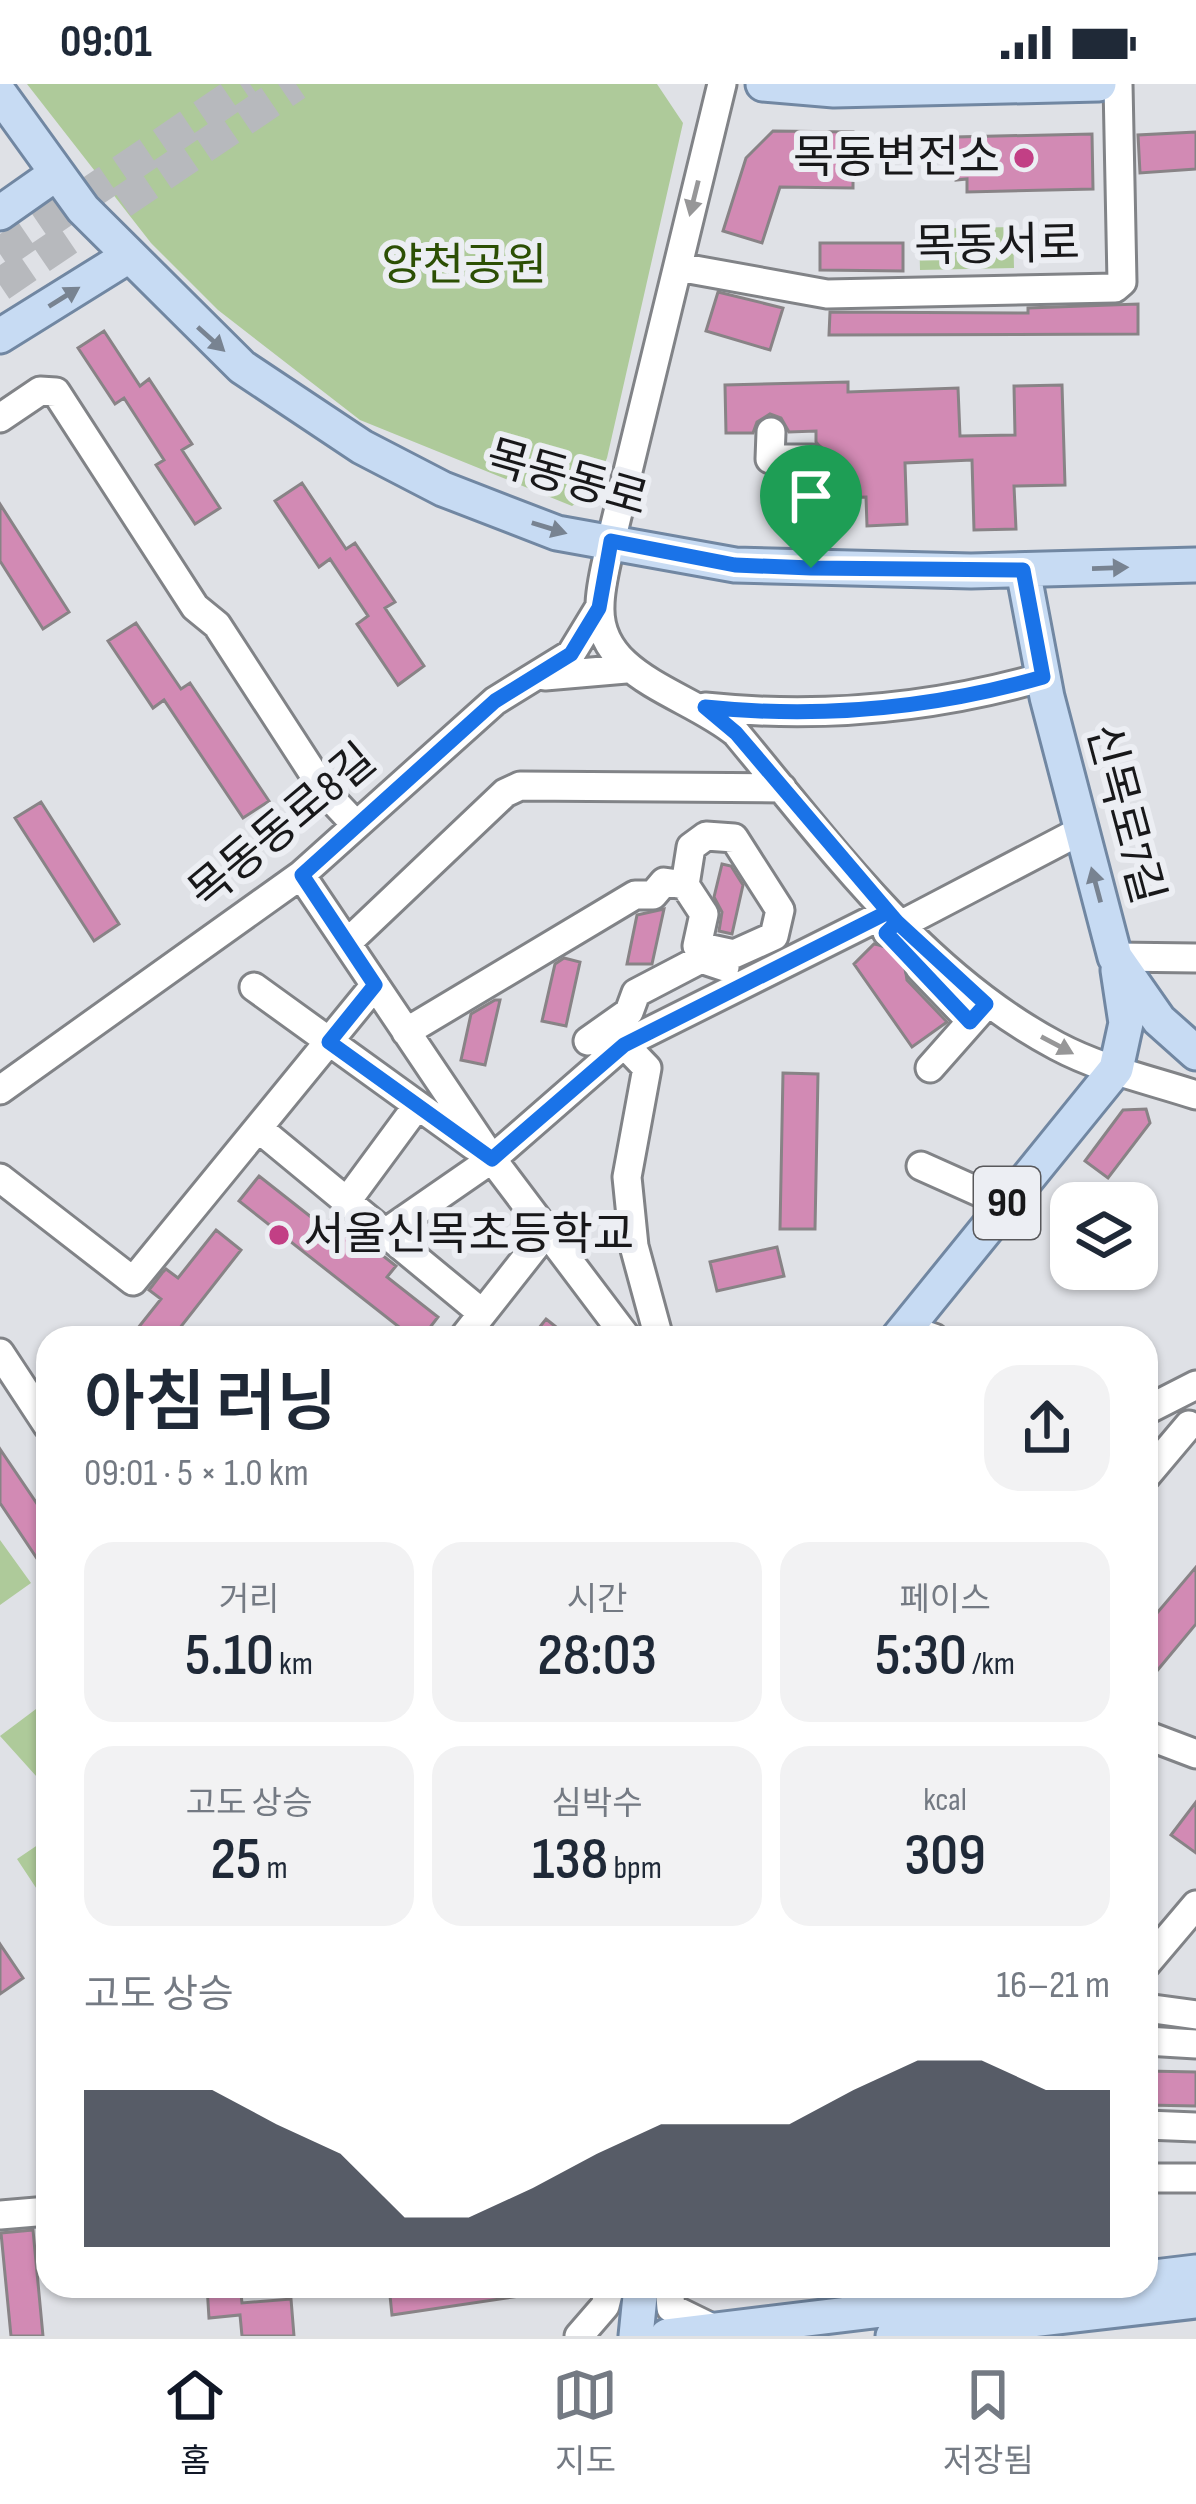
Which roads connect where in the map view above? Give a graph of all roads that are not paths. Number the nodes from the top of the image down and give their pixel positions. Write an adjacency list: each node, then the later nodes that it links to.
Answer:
1 (722, 84): 10 (street, one-way to 10)
2 (763, 84): 5 (main road)
3 (1100, 84): 5 (main road)
4 (1118, 84): 10 (street, 목동서로)
5 (921, 86)
6 (0, 94): 7 (main road, 목동동로)
7 (57, 172): 8 (main road); 9 (main road, 목동동로)
8 (0, 213)
9 (127, 257): 11 (main road, one-way to 9); 14 (main road, 목동동로, one-way to 14)
10 (678, 267): 14 (street)
11 (0, 336)
12 (0, 418): 24 (street)
13 (771, 432): 16 (street)
14 (611, 541): 16 (main road, 목동동로); 18 (street)
15 (1196, 565): 17 (main road, 목동동로, one-way to 15)
16 (811, 568): 17 (main road, 목동동로)
17 (1023, 570): 21 (main road, 신목로7길)
18 (599, 608): 19 (street); 20 (street, 목동동로8길)
19 (626, 669): 20 (street); 22 (street)
20 (541, 676): 24 (street, 목동동로8길)
21 (1043, 677): 22 (street); 25 (main road, 신목로7길)
22 (705, 707): 23 (street)
23 (782, 788): 28 (street); 29 (street)
24 (356, 825): 26 (street, 목동동로8길)
25 (1082, 830): 28 (street); 30 (main road, 신목로7길, one-way to 25)
26 (302, 875): 29 (street); 43 (street, 목동동로8길)
27 (686, 884): 27 (street); 36 (street)
28 (892, 917): 32 (street); 35 (street)
29 (347, 943): 33 (street)
30 (1115, 957): 31 (street); 40 (main road, 신목로7길); 42 (main road)
31 (1196, 958)
32 (739, 984): 37 (street); 39 (street)
33 (375, 985): 36 (street); 38 (street)
34 (254, 987): 38 (street)
35 (962, 1009): 41 (street); 42 (street, one-way to 42)
36 (406, 1031): 47 (street)
37 (587, 1041)
38 (329, 1042): 45 (street); 46 (street)
39 (624, 1045): 47 (street); 57 (street)
40 (1196, 1053)
41 (930, 1068)
42 (1116, 1069): 44 (street); 51 (main road, 90)
43 (0, 1090)
44 (1196, 1095)
45 (417, 1106): 47 (street); 50 (street)
46 (258, 1128): 49 (street); 50 (street)
47 (492, 1159): 52 (street); 53 (street)
48 (921, 1166): 51 (street)
49 (0, 1178)
50 (347, 1201): 52 (street)
51 (1006, 1204): 58 (main road, 90)
52 (385, 1233): 54 (street)
53 (545, 1234): 54 (street); 56 (street)
54 (482, 1313): 55 (street)
55 (472, 1326)
56 (618, 1326)
57 (656, 1326)
58 (918, 1326)
59 (2, 1357): 62 (street)
60 (1196, 1385): 61 (street)
61 (1158, 1404)
62 (36, 1408)
63 (1158, 1413): 64 (street)
64 (1192, 1426): 65 (street)
65 (1158, 1463)
66 (1158, 1740): 67 (street)
67 (1196, 1754)
68 (1196, 1905): 69 (street)
69 (1158, 1950)
70 (1158, 2009): 71 (street)
71 (1196, 2014)
72 (1158, 2042): 73 (street)
73 (1196, 2044)
74 (1158, 2125): 75 (street)
75 (1196, 2127)
76 (1158, 2178): 77 (street)
77 (1196, 2178)
78 (36, 2212): 79 (street)
79 (0, 2216)
80 (1196, 2272): 81 (main road)
81 (1158, 2277)
82 (670, 2298): 88 (street)
83 (888, 2298): 84 (main road)
84 (856, 2300): 88 (main road)
85 (1196, 2301): 91 (main road)
86 (626, 2308): 89 (street)
87 (1196, 2317): 92 (main road)
88 (716, 2330): 90 (main road)
89 (579, 2336)
90 (667, 2336)
91 (893, 2336)
92 (1044, 2336)

